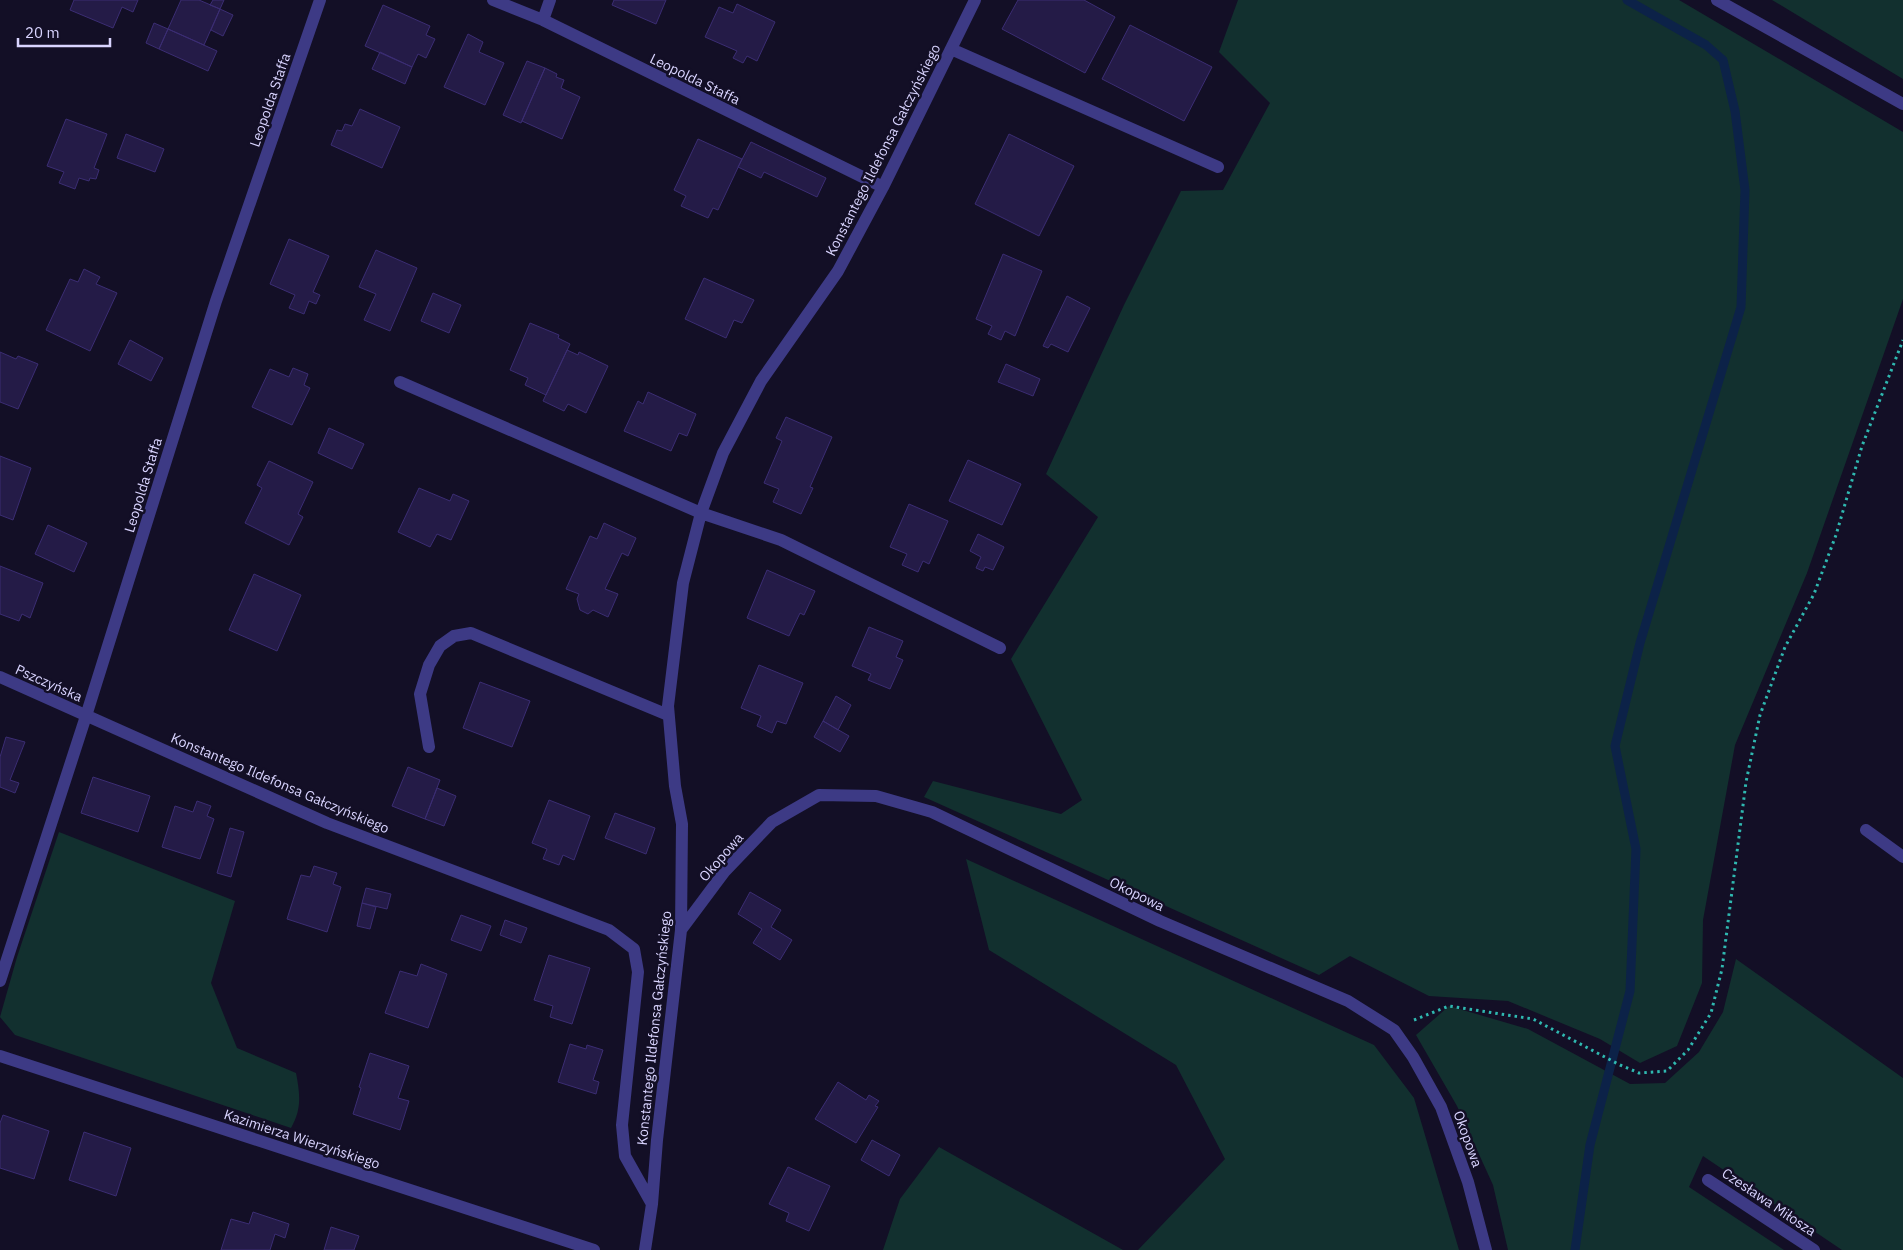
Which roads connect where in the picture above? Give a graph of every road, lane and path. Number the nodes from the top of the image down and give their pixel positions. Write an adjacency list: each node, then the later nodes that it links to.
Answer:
1 (320, 0): 17 (street, Leopolda Staffa)
2 (493, 0): 6 (street, Leopolda Staffa)
3 (550, 0): 6 (street)
4 (975, 0): 7 (street, Konstantego Ildefonsa Gałczyńskiego)
5 (1717, 0): 8 (street)
6 (543, 20): 10 (street, Leopolda Staffa)
7 (951, 49): 9 (street); 10 (street, Konstantego Ildefonsa Gałczyńskiego)
8 (1903, 104)
9 (1218, 167)
10 (883, 188): 13 (street, Konstantego Ildefonsa Gałczyńskiego)
11 (1903, 340): 23 (path)
12 (400, 382): 13 (street)
13 (701, 513): 14 (street); 16 (street, Konstantego Ildefonsa Gałczyńskiego)
14 (1000, 648)
15 (0, 677): 17 (street, Pszczyńska)
16 (668, 715): 18 (street); 21 (street, Konstantego Ildefonsa Gałczyńskiego)
17 (86, 716): 22 (street, Leopolda Staffa); 26 (street, Konstantego Ildefonsa Gałczyńskiego)
18 (429, 748)
19 (1866, 830): 20 (street)
20 (1903, 856)
21 (681, 930): 23 (street, Okopowa); 26 (street, Konstantego Ildefonsa Gałczyńskiego)
22 (0, 981)
23 (1394, 1030): 29 (street, Okopowa)
24 (0, 1056): 27 (street, Kazimierza Wierzyńskiego)
25 (1708, 1180): 30 (street, Czesława Miłosza)
26 (652, 1204): 28 (street, Konstantego Ildefonsa Gałczyńskiego)
27 (594, 1250)
28 (644, 1250)
29 (1486, 1250)
30 (1814, 1250)

